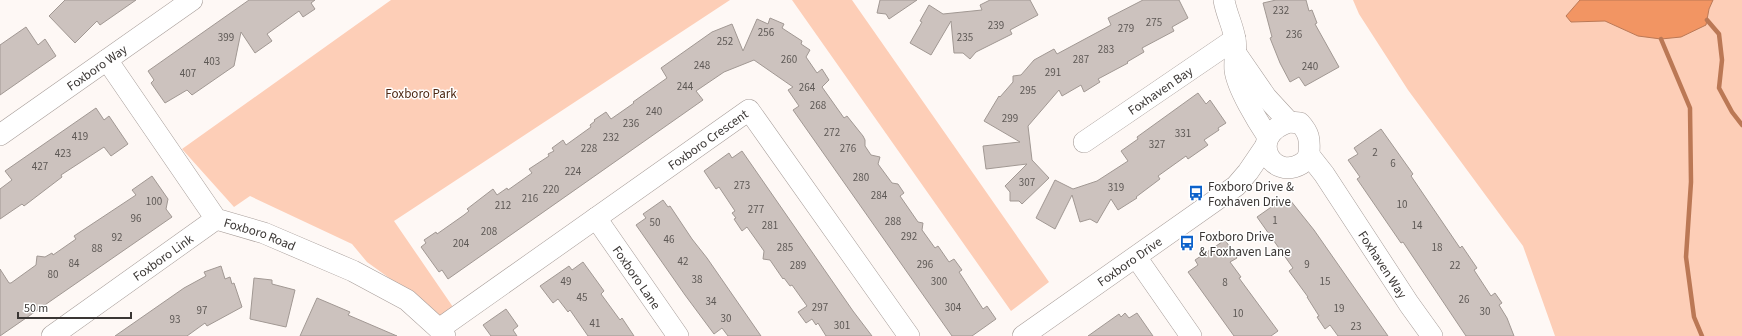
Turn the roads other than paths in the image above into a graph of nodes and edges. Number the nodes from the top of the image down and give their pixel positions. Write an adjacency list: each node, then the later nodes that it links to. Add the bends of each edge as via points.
1 (192, 0): 4 (street, Foxboro Way)
2 (1224, 0): 3 (street)
3 (1235, 45): 5 (street, via 1266,97); 7 (street, Foxhaven Bay); 8 (street, via 1235,71)
4 (107, 60): 6 (street, Foxboro Way); 14 (street, Foxboro Road)
5 (1289, 122): 8 (street, via 1281,125); 9 (street, via 1300,123 1307,131 1310,139)
6 (0, 135)
7 (1084, 142)
8 (1267, 142): 10 (street, via 1267,154); 11 (street, Foxboro Drive)
9 (1309, 156): 10 (street, via 1304,162); 12 (street, Foxhaven Way)
10 (1286, 168): 11 (street, Foxboro Drive); 12 (street, Foxhaven Way)
11 (1236, 186): 15 (street, Foxboro Drive)
12 (1335, 192): 22 (street, Foxhaven Way)
13 (596, 218): 16 (street, Foxboro Crescent); 18 (street, Foxboro Lane); 19 (street, Foxboro Crescent, via 749,110)
14 (216, 219): 16 (street, Foxboro Road, via 264,233 353,271 407,300); 17 (street, Foxboro Link)
15 (1136, 257): 20 (street, Foxboro Drive); 21 (street)
16 (442, 332)
17 (52, 336)
18 (678, 336)
19 (909, 336)
20 (1023, 336)
21 (1191, 336)
22 (1432, 336)

